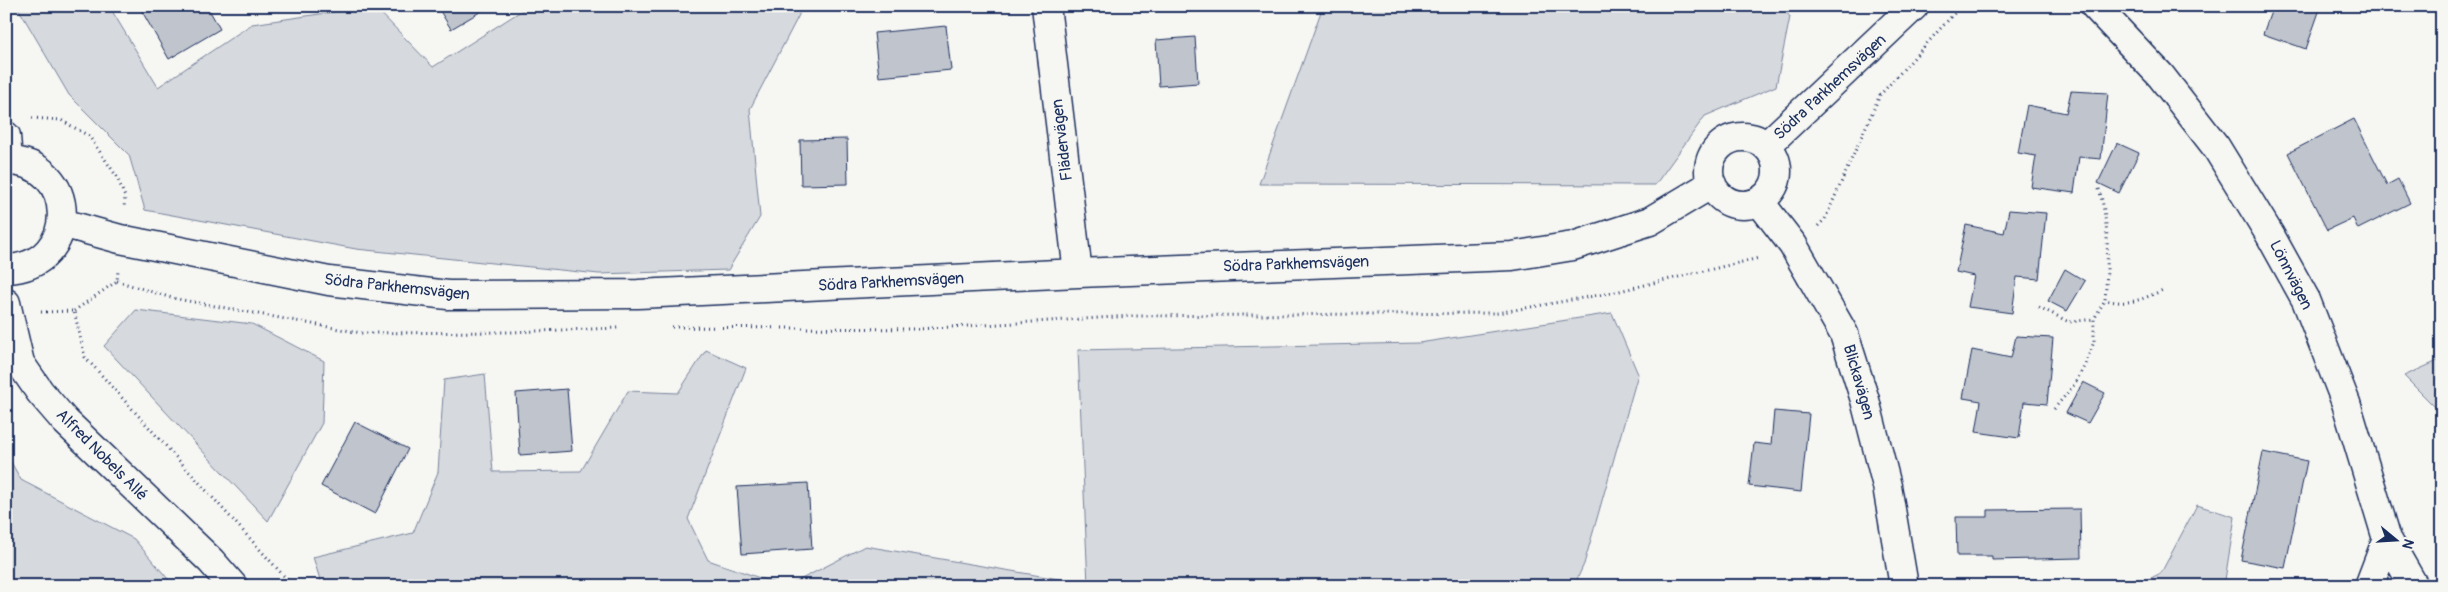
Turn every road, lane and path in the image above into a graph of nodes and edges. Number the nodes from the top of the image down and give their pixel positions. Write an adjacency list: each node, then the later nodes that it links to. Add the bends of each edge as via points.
1 (1046, 6): 14 (street, Flädervägen)
2 (1914, 6): 5 (street, Södra Parkhemsvägen)
3 (1961, 6): 11 (path, via 1880,96 1825,219)
4 (2095, 6): 24 (street, Lönnvägen, via 2161,76 2216,147 2275,243 2306,300 2342,395)
5 (1767, 145): 7 (street, via 1744,136 1721,144 1710,161); 9 (street, via 1773,153 1778,173 1774,187)
6 (7, 152): 10 (street, via 50,179 61,202)
7 (1712, 184): 9 (street, via 1722,197 1733,204); 14 (street, Södra Parkhemsvägen, via 1650,221 1573,246 1512,256)
8 (2099, 189): 17 (path, via 2106,213)
9 (1759, 201): 27 (street, Blickavägen, via 1793,245 1844,334 1865,400 1886,486)
10 (62, 223): 13 (street, via 50,251 40,260); 14 (street, Södra Parkhemsvägen, via 120,239 329,281 448,296 638,294)
11 (1814, 229)
12 (1759, 258): 21 (path, via 1611,293 1497,313 1132,316 917,329)
13 (6, 269)
14 (1078, 273)
15 (117, 280): 22 (path, via 172,298 361,333)
16 (2165, 289): 17 (path, via 2121,304)
17 (2106, 300): 20 (path)
18 (2039, 307): 20 (path, via 2069,322)
19 (7, 309): 25 (street, Alfred Nobels Allé, via 20,363 40,392 65,421); 26 (path, via 74,310 85,357)
20 (2094, 319): 23 (path, via 2094,342 2084,367)
21 (665, 326)
22 (626, 328)
23 (2054, 409)
24 (2387, 539): 28 (street); 29 (street, Lönnvägen)
25 (233, 586)
26 (293, 586)
27 (1904, 586)
28 (2369, 586)
29 (2414, 586)

